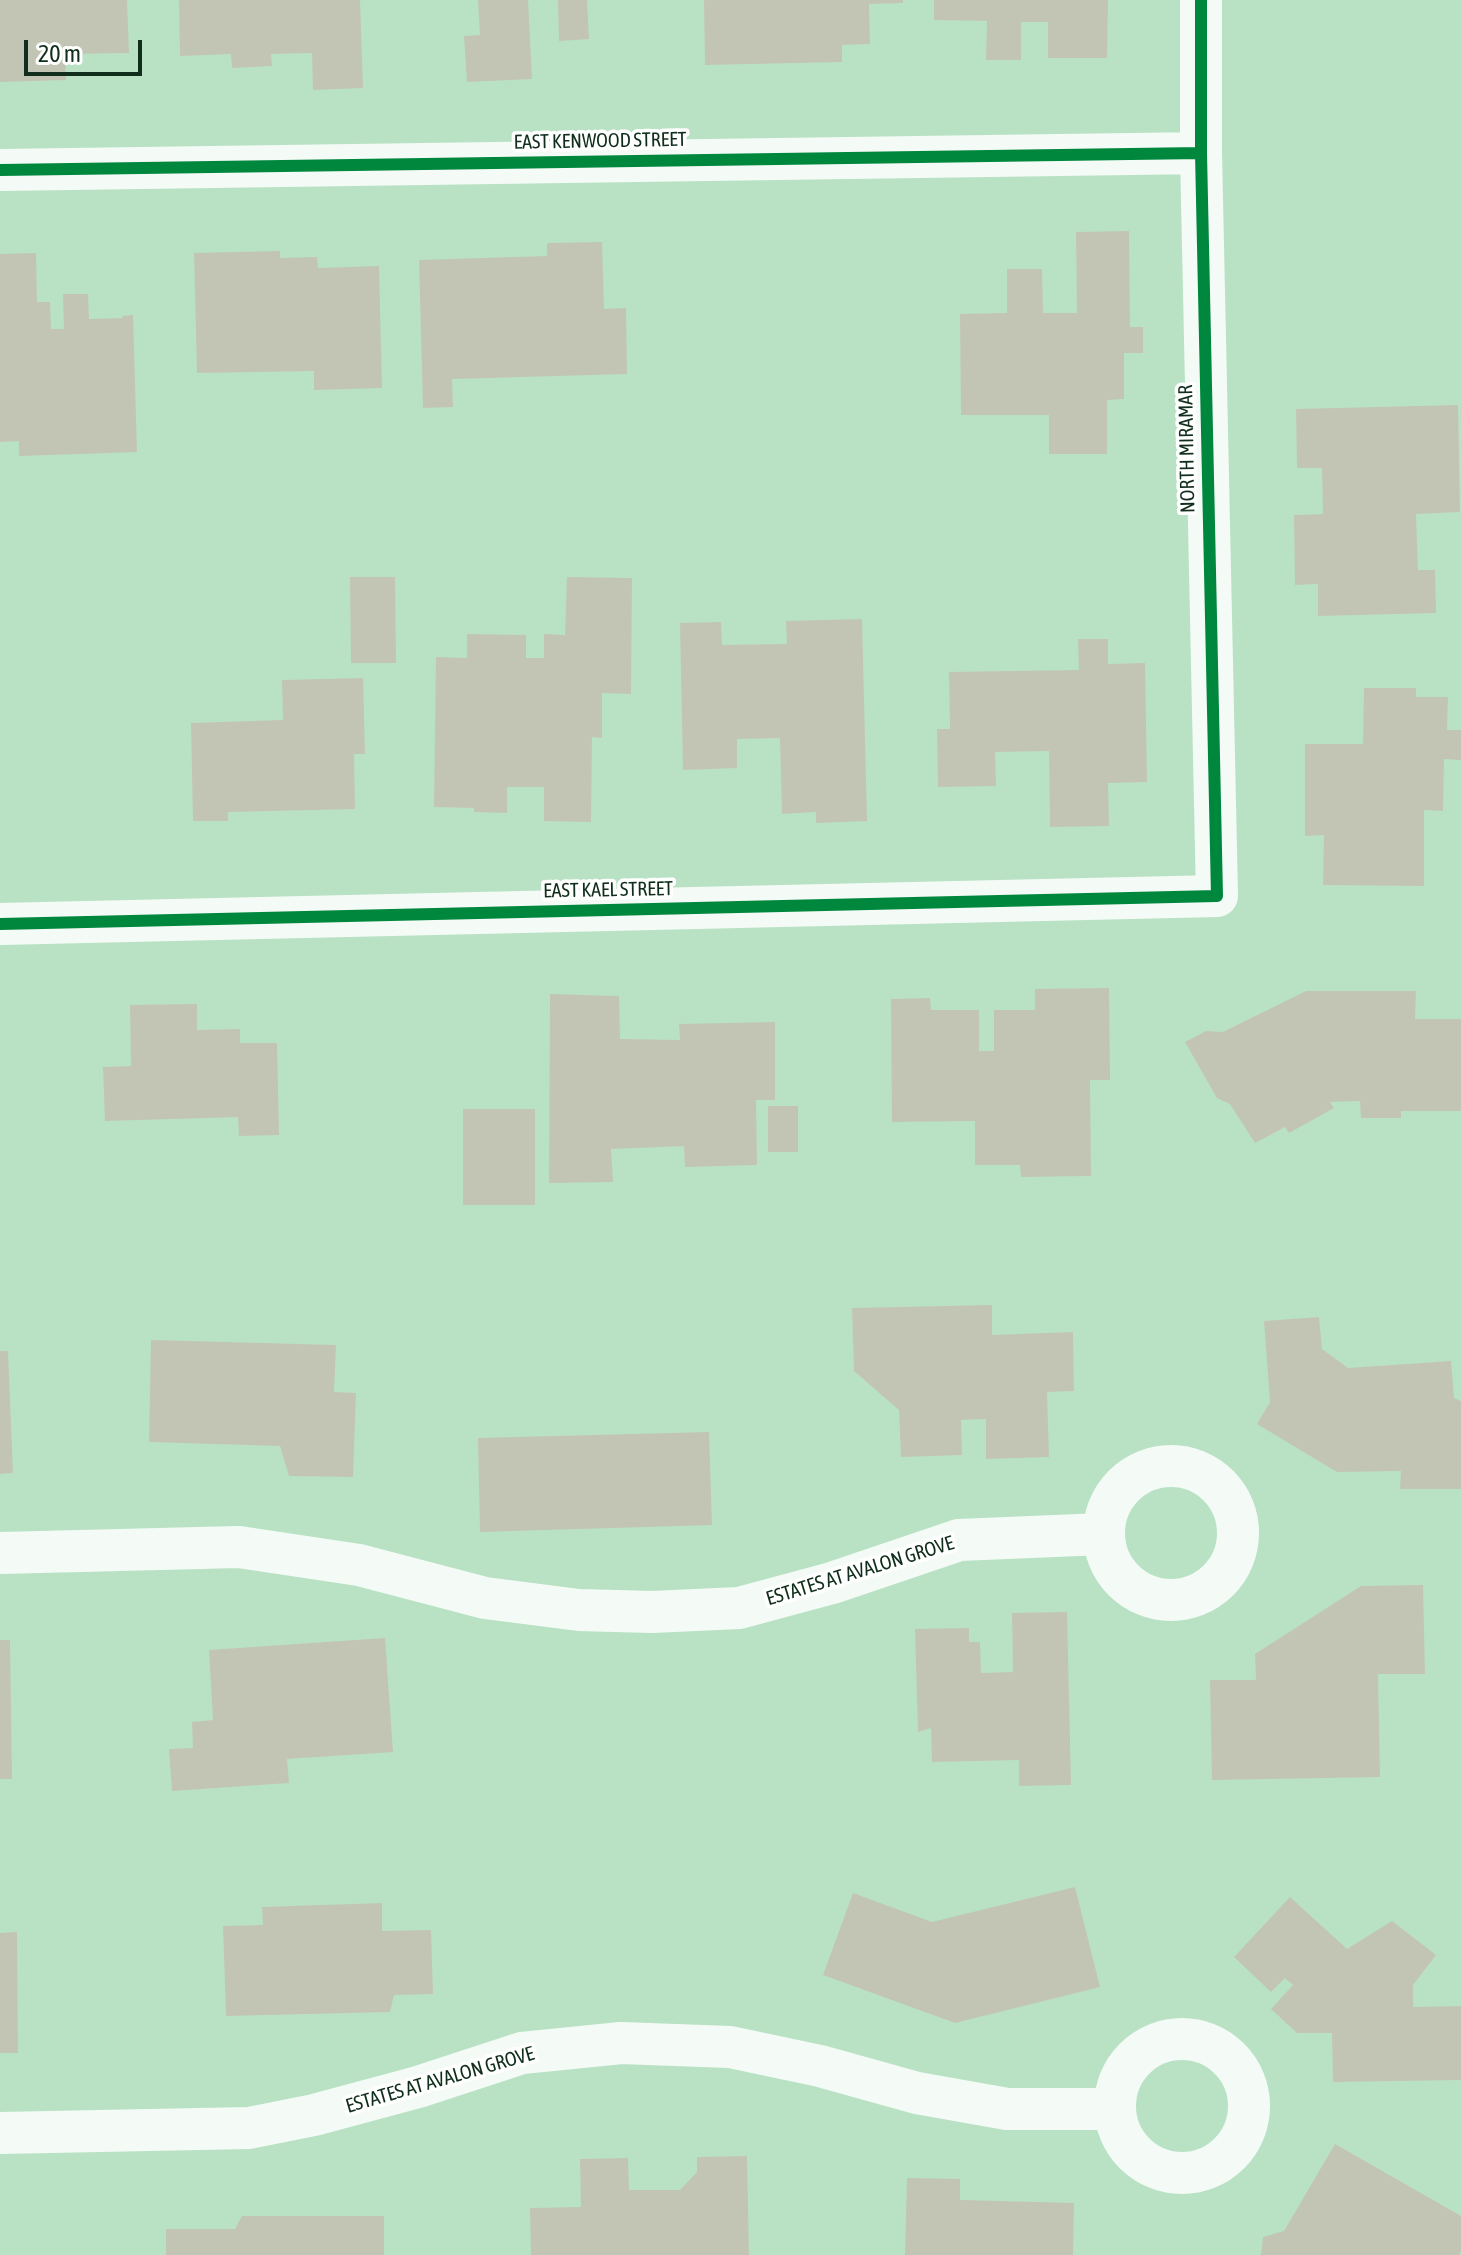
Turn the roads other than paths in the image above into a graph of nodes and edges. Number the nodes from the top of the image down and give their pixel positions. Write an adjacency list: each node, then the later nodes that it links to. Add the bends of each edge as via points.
1 (1201, 0): 2 (street, NORTH MIRAMAR)
2 (1201, 153): 3 (street, EAST KENWOOD STREET); 4 (street, NORTH MIRAMAR)
3 (0, 170)
4 (1217, 896): 5 (street, EAST KAEL STREET)
5 (0, 924)
6 (1103, 1534): 7 (street, ESTATES AT AVALON GROVE, via 959,1540 739,1608 652,1612 579,1610 485,1598 359,1565 239,1547)
7 (0, 1553)
8 (1115, 2109): 9 (street, ESTATES AT AVALON GROVE, via 1007,2109 917,2093 730,2047 621,2043 522,2053 418,2087 249,2128)
9 (0, 2133)

